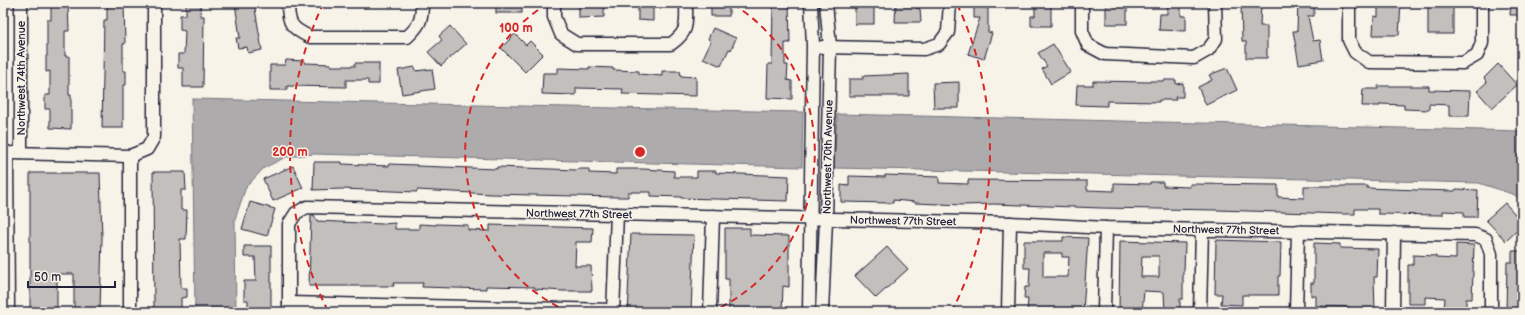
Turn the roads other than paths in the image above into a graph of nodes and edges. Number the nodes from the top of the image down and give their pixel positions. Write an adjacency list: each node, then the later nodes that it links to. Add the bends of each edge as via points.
1 (21, 3): 17 (street, Northwest 74th Avenue)
2 (154, 3): 18 (street, via 154,137 147,150)
3 (288, 3): 4 (street, via 288,18 296,30 310,37 407,37 422,18)
4 (422, 3)
5 (554, 3): 6 (street, via 554,17 561,34 577,44 671,44 681,36 686,26)
6 (686, 3)
7 (811, 3): 14 (street, Northwest 70th Avenue)
8 (826, 3): 15 (street, Northwest 70th Avenue)
9 (950, 3): 15 (street, via 948,32 939,44 924,49)
10 (1082, 3): 11 (street, via 1082,30 1088,45 1105,54 1194,58 1208,50 1216,40)
11 (1215, 3)
12 (1349, 3): 13 (street, via 1349,40 1355,52 1369,62 1463,63 1477,55 1482,43)
13 (1482, 3)
14 (813, 46): 15 (street); 21 (street, Northwest 70th Avenue)
15 (830, 47): 22 (street, Northwest 70th Avenue)
16 (5, 152): 17 (street); 32 (street)
17 (21, 153): 18 (street)
18 (130, 156): 33 (street)
19 (617, 214): 20 (street, Northwest 77th Street); 28 (street, Northwest 77th Street, via 307,207 296,213 289,224); 31 (street)
20 (713, 216): 21 (street, Northwest 77th Street); 34 (street)
21 (811, 219): 22 (street, Northwest 77th Street); 35 (street, Northwest 70th Avenue)
22 (826, 220): 23 (street, Northwest 77th Street); 36 (street, Northwest 70th Avenue)
23 (1010, 223): 24 (street, Northwest 77th Street); 37 (street)
24 (1106, 228): 25 (street, Northwest 77th Street); 38 (street)
25 (1202, 230): 26 (street, Northwest 77th Street); 39 (street)
26 (1298, 231): 27 (street, Northwest 77th Street); 40 (street)
27 (1394, 233): 41 (street); 42 (street, Northwest 77th Street, via 1475,235 1486,239 1492,254)
28 (289, 308): 29 (street)
29 (391, 308): 30 (street)
30 (504, 310): 31 (street)
31 (613, 311)
32 (8, 312)
33 (130, 312)
34 (710, 312)
35 (808, 312)
36 (822, 312)
37 (1008, 312)
38 (1104, 312)
39 (1200, 312)
40 (1296, 312)
41 (1392, 312)
42 (1492, 312)

